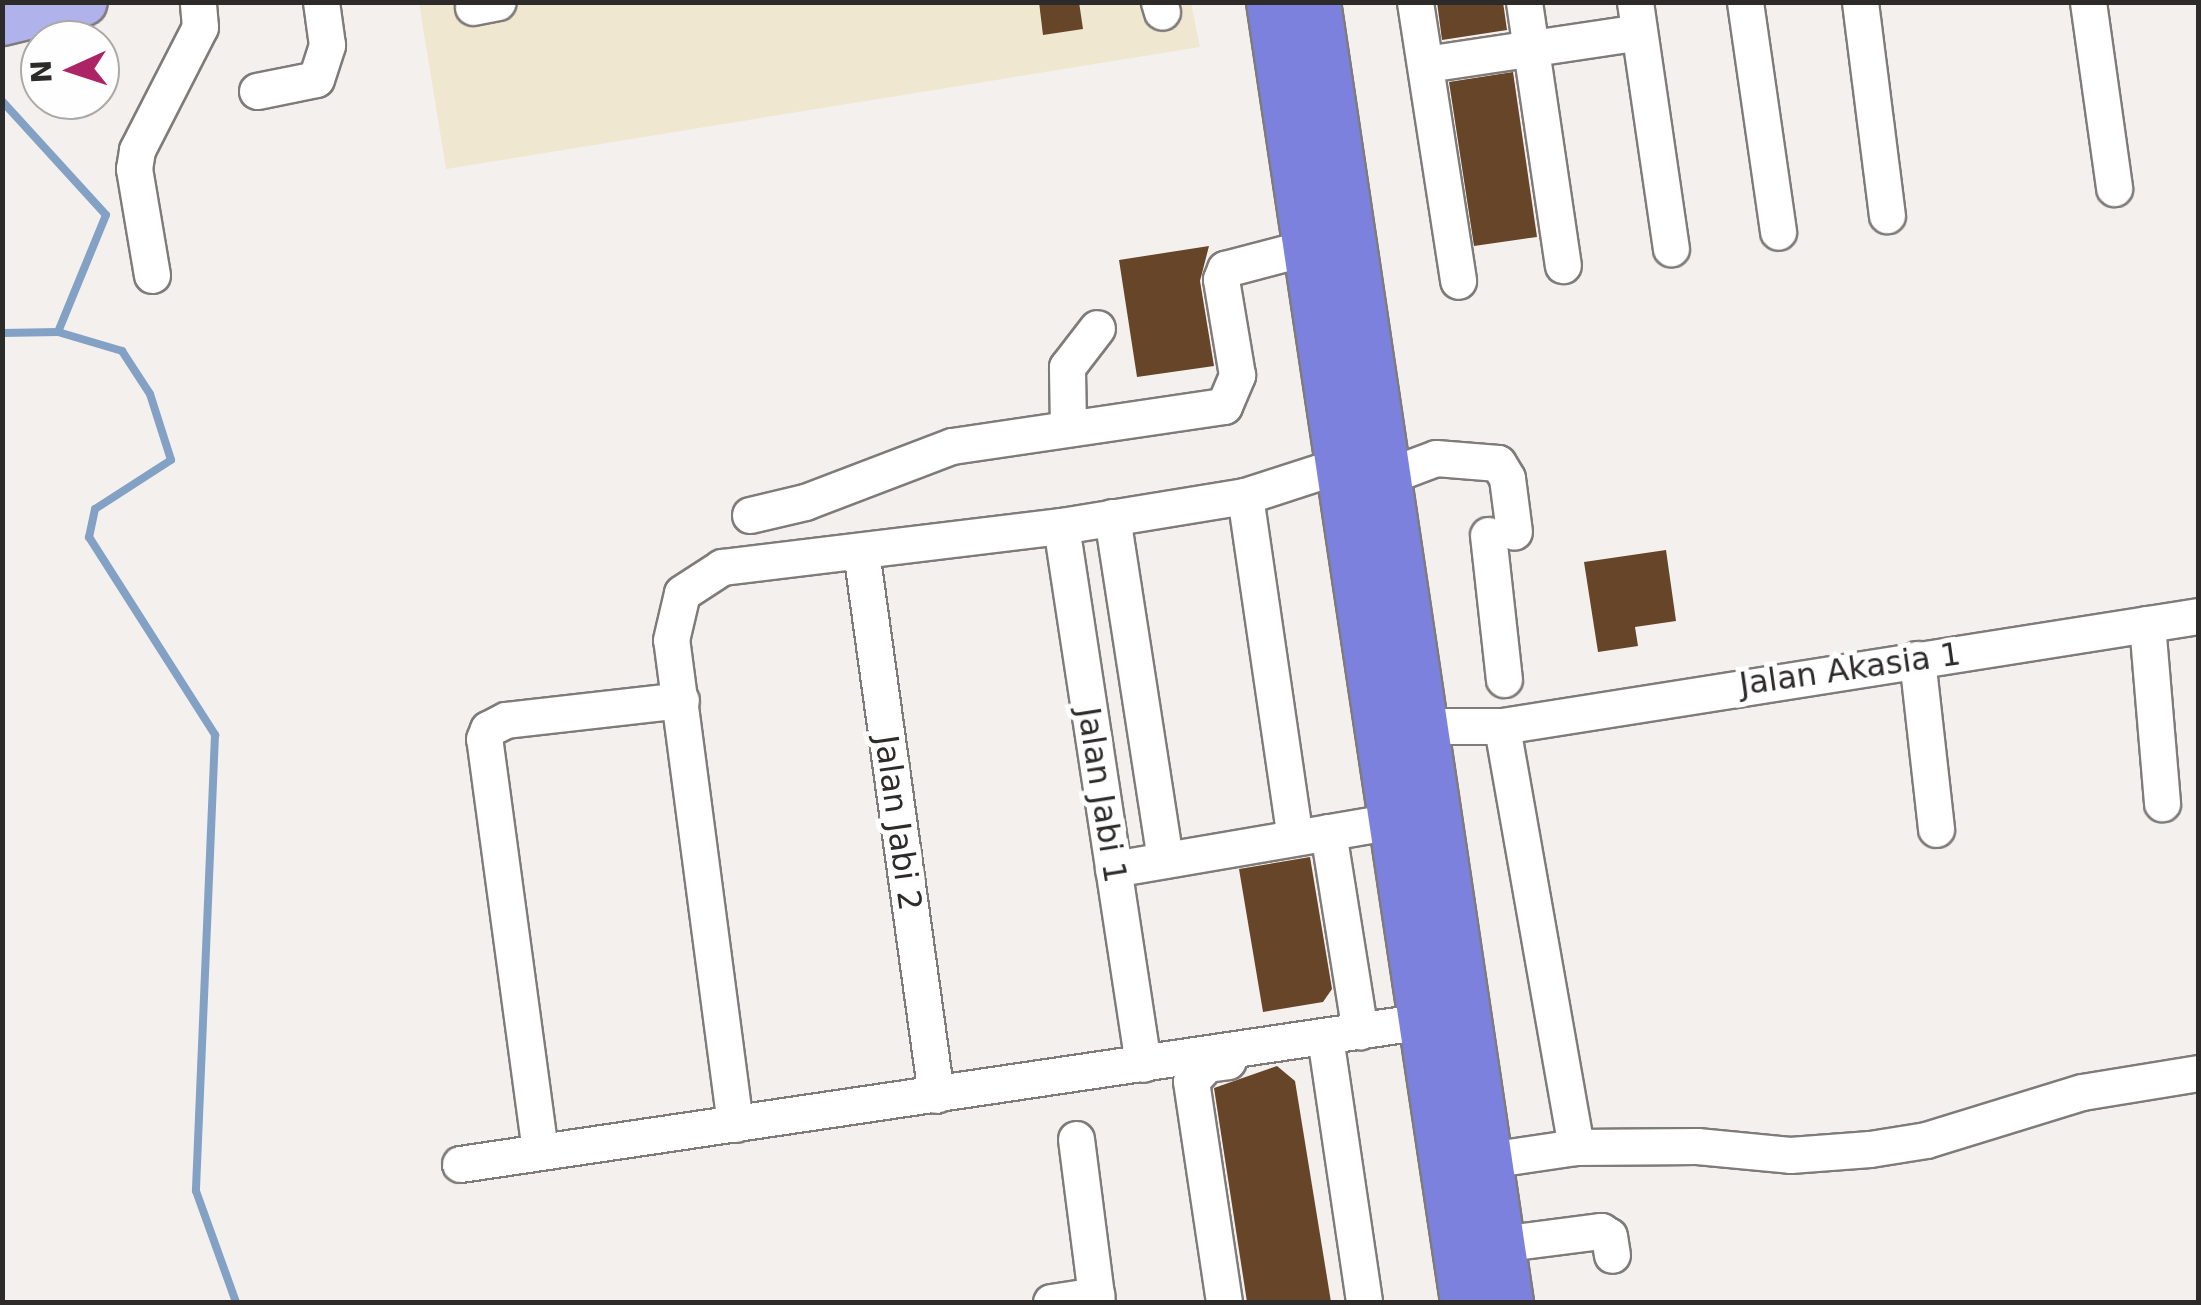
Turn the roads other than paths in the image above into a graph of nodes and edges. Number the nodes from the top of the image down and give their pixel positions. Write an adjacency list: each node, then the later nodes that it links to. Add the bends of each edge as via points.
1 (84, 2): 13 (main road)
2 (198, 2): 24 (street, via 200,26 136,150)
3 (321, 2): 17 (street, via 327,45 316,79)
4 (1250, 2): 16 (highway)
5 (1273, 2): 16 (highway)
6 (1314, 2): 28 (highway)
7 (1415, 2): 15 (street)
8 (1524, 2): 14 (street)
9 (1745, 2): 20 (street)
10 (1860, 2): 19 (street)
11 (2088, 2): 18 (street)
12 (1636, 17): 14 (street); 22 (street)
13 (2, 22)
14 (1531, 48): 15 (street); 23 (street)
15 (1426, 64): 25 (street)
16 (1283, 70): 21 (highway)
17 (257, 92)
18 (2114, 188)
19 (1887, 214)
20 (1778, 232)
21 (1309, 247): 27 (street, via 1226,269 1221,279 1237,376 1224,406); 28 (highway)
22 (1672, 248)
23 (1564, 265)
24 (152, 276)
25 (1458, 281)
26 (1097, 328): 27 (street, via 1067,367)
27 (1068, 427): 30 (street, via 915,455 862,481)
28 (1363, 471): 29 (street); 37 (street, via 1436,458 1498,463 1507,478 1501,533); 39 (highway); 42 (highway)
29 (1244, 496): 31 (street); 44 (street)
30 (750, 515)
31 (1112, 517): 32 (street); 45 (street)
32 (1062, 526): 33 (street); 46 (street, Jalan Jabi 1)
33 (861, 551): 38 (street, via 722,566 697,577 674,611 671,640); 52 (street, Jalan Jabi 2)
34 (2198, 616): 35 (street, Jalan Akasia 1)
35 (2147, 624): 36 (street, Jalan Akasia 1); 41 (street)
36 (1918, 659): 40 (street, Jalan Akasia 1); 43 (street)
37 (1504, 679)
38 (681, 700): 53 (street); 56 (street, via 506,720 484,739)
39 (1424, 726): 40 (street, Jalan Akasia 1); 57 (highway)
40 (1502, 726): 55 (street)
41 (2162, 803)
42 (1394, 821): 44 (street); 47 (highway)
43 (1936, 829)
44 (1311, 835): 45 (street); 48 (street)
45 (1166, 860): 46 (street)
46 (1113, 869): 50 (street, Jalan Jabi 1)
47 (1424, 1021): 48 (street); 65 (highway)
48 (1360, 1030): 49 (street)
49 (1325, 1042): 50 (street); 63 (street, via 1207,1064 1191,1081); 64 (street)
50 (1143, 1064): 52 (street)
51 (2198, 1073): 55 (street, via 2082,1092 1900,1145 1790,1155 1697,1146)
52 (936, 1095): 53 (street)
53 (735, 1124): 56 (street)
54 (1076, 1139): 61 (street)
55 (1576, 1147): 57 (street)
56 (540, 1151): 58 (street)
57 (1488, 1160): 59 (highway)
58 (460, 1164)
59 (1499, 1244): 60 (street, via 1602,1230 1610,1236); 66 (highway)
60 (1612, 1255)
61 (1096, 1299): 62 (street)
62 (1051, 1302)
63 (1224, 1302)
64 (1364, 1302)
65 (1467, 1302)
66 (1507, 1302)

